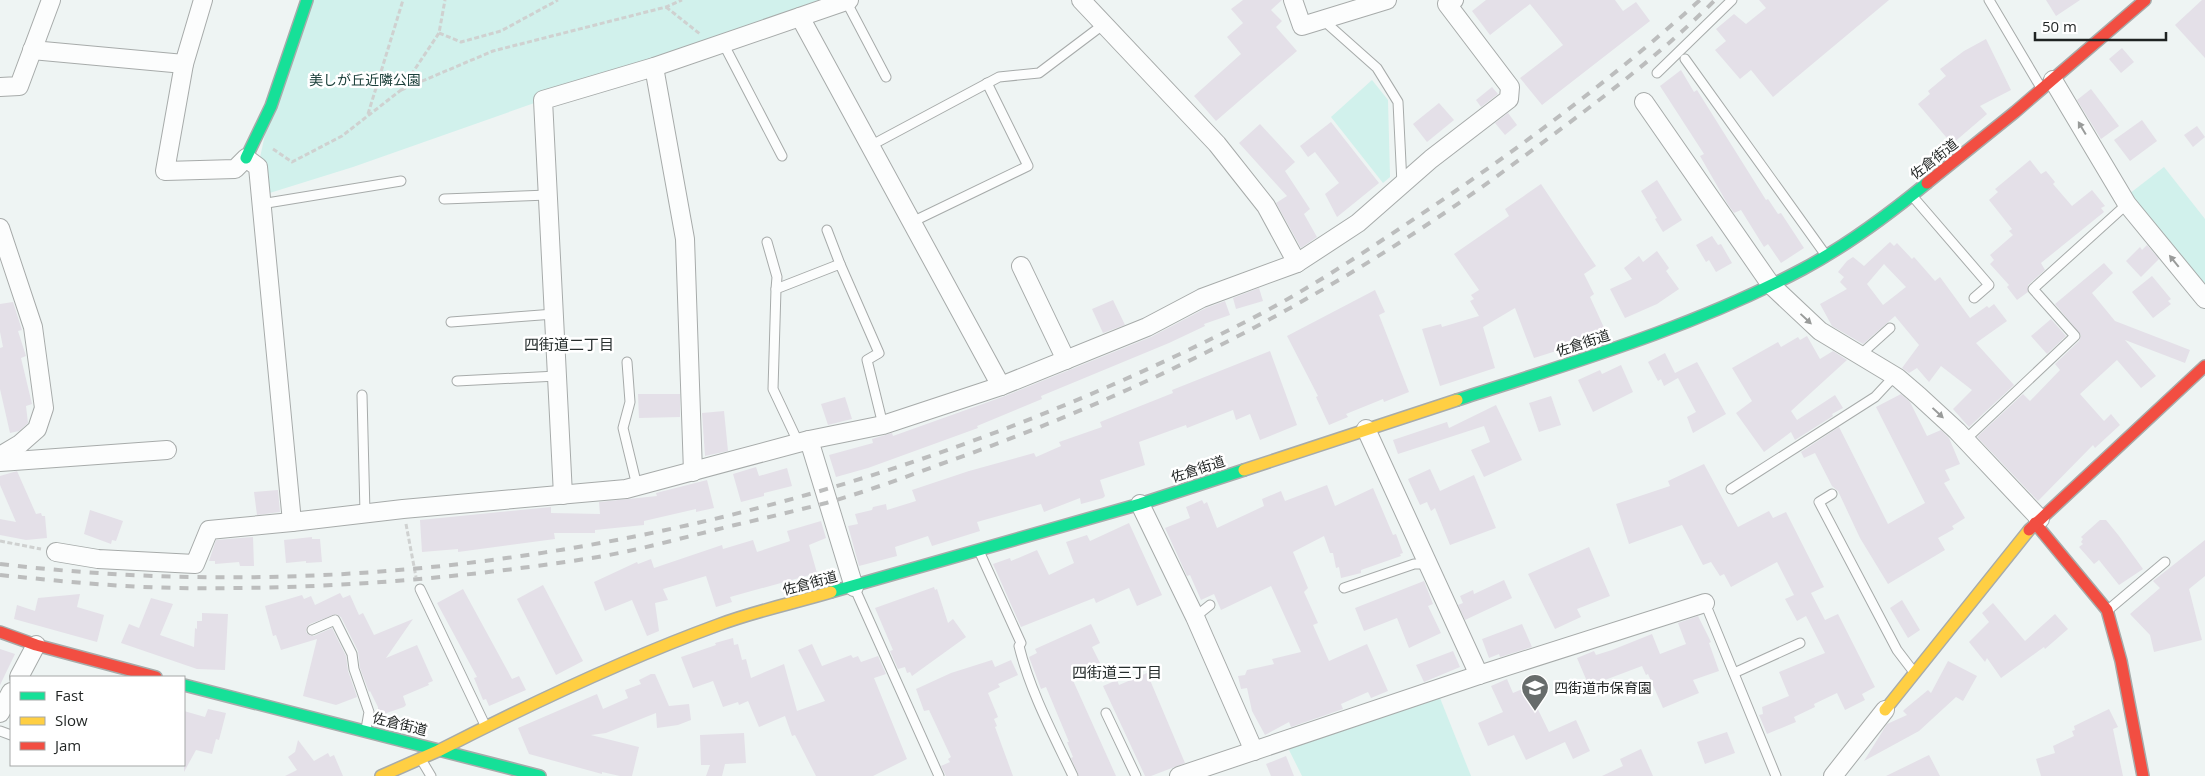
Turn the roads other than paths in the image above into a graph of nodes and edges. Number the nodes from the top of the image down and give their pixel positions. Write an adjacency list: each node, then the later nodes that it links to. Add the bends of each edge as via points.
1 (51, 0): 16 (street)
2 (203, 0): 18 (street)
3 (307, 0): 28 (main road, via 271,106)
4 (848, 0): 12 (street); 21 (lane)
5 (1081, 0): 14 (street)
6 (1293, 0): 13 (street, via 1302,26)
7 (1387, 0): 13 (street)
8 (1454, 0): 30 (street, via 1447,4 1510,87 1509,99)
9 (1732, 0): 20 (lane)
10 (1989, 0): 23 (lane)
11 (2145, 0): 23 (main road, 佐倉街道)
12 (800, 17): 15 (street); 26 (street)
13 (1323, 20): 30 (lane, via 1377,68 1398,102)
14 (1104, 24): 22 (lane, via 1039,73 999,77); 42 (street, via 1217,144 1266,206)
15 (719, 45): 19 (street); 27 (lane)
16 (32, 50): 18 (street); 24 (street, via 19,86)
17 (1685, 60): 40 (lane)
18 (184, 64): 28 (street, via 165,171 234,169)
19 (654, 67): 31 (street, via 543,100); 67 (street, via 685,239)
20 (1657, 73)
21 (886, 77)
22 (987, 83): 26 (lane); 36 (lane, via 1028,166)
23 (2047, 84): 32 (main road, 佐倉街道); 35 (street, one-way to 23)
24 (0, 87)
25 (1644, 102): 44 (street)
26 (870, 146): 36 (street)
27 (782, 156)
28 (246, 158): 34 (street, via 258,167)
29 (401, 181): 34 (lane)
30 (1402, 184): 42 (street, via 1358,223)
31 (548, 195): 33 (lane); 48 (street)
32 (1912, 196): 40 (main road, 佐倉街道); 46 (lane, via 1990,285)
33 (444, 199)
34 (261, 204): 75 (street)
35 (2127, 204): 47 (street, one-way to 35); 62 (lane, via 2033,289 2075,336)
36 (912, 222): 58 (street)
37 (0, 228): 65 (street, via 34,327 44,408 37,429)
38 (827, 230): 41 (lane)
39 (767, 242): 45 (lane)
40 (1827, 256): 44 (main road, 佐倉街道)
41 (840, 264): 45 (lane); 60 (lane, via 880,353 867,360)
42 (1297, 264): 52 (street, via 1202,298 1147,327)
43 (1021, 266): 52 (street)
44 (1772, 285): 51 (street, one-way to 51, via 1820,331); 61 (main road, 佐倉街道, via 1631,343)
45 (776, 289): 63 (lane, via 773,389)
46 (1974, 298)
47 (2205, 299)
48 (554, 314): 49 (lane); 56 (street)
49 (451, 322)
50 (1890, 328): 51 (lane)
51 (1860, 355): 55 (street)
52 (1066, 360): 58 (street)
53 (627, 362): 68 (lane, via 630,402 623,428)
54 (2205, 366): 74 (main road)
55 (1892, 375): 62 (street, one-way to 62); 69 (lane, via 1875,396)
56 (557, 376): 57 (lane); 71 (street)
57 (456, 381)
58 (1001, 386): 60 (street)
59 (362, 395): 73 (lane)
60 (883, 425): 63 (street)
61 (1366, 429): 72 (main road, 佐倉街道); 79 (street)
62 (1965, 440): 74 (street)
63 (804, 442): 67 (street); 80 (street)
64 (167, 450): 66 (street)
65 (0, 456)
66 (0, 462)
67 (693, 472): 68 (street)
68 (637, 486): 71 (street)
69 (1732, 489)
70 (1832, 494): 92 (lane, via 1819,502 1896,650)
71 (563, 495): 73 (street)
72 (1140, 504): 76 (main road, 佐倉街道); 86 (street)
73 (365, 514): 75 (street)
74 (2038, 521): 85 (main road); 92 (main road)
75 (292, 522): 77 (street, via 208,530 195,564 98,559)
76 (979, 551): 80 (main road, 佐倉街道); 110 (lane, via 1021,643 1024,664 1046,720)
77 (56, 552)
78 (2165, 562): 85 (lane)
79 (1428, 564): 81 (lane, via 1414,564); 95 (street)
80 (854, 587): 101 (main road, 佐倉街道, via 720,624 666,644); 109 (lane)
81 (1344, 588)
82 (420, 590): 101 (lane)
83 (1705, 603): 91 (lane); 95 (street)
84 (1210, 605): 86 (lane)
85 (2107, 610): 115 (main road, via 2121,661)
86 (1195, 617): 104 (street)
87 (312, 630): 102 (lane, via 336,620 352,654 369,712)
88 (0, 632): 90 (main road)
89 (1800, 643): 91 (lane)
90 (36, 645): 93 (street); 94 (main road)
91 (1734, 673): 113 (lane)
92 (1915, 673): 98 (main road)
93 (20, 676)
94 (152, 676)
95 (1479, 676): 104 (street)
96 (185, 685): 102 (main road, 佐倉街道)
97 (10, 694): 99 (street)
98 (1885, 710): 114 (street)
99 (0, 713)
100 (1106, 713): 111 (lane)
101 (486, 726): 103 (main road, 佐倉街道)
102 (366, 731): 103 (main road, 佐倉街道)
103 (440, 750): 105 (main road); 108 (main road)
104 (1254, 751): 112 (street)
105 (420, 759): 106 (main road); 107 (lane)
106 (381, 776)
107 (431, 776)
108 (540, 776)
109 (939, 776)
110 (1073, 776)
111 (1136, 776)
112 (1179, 776)
113 (1776, 776)
114 (1833, 776)
115 (2143, 776)

